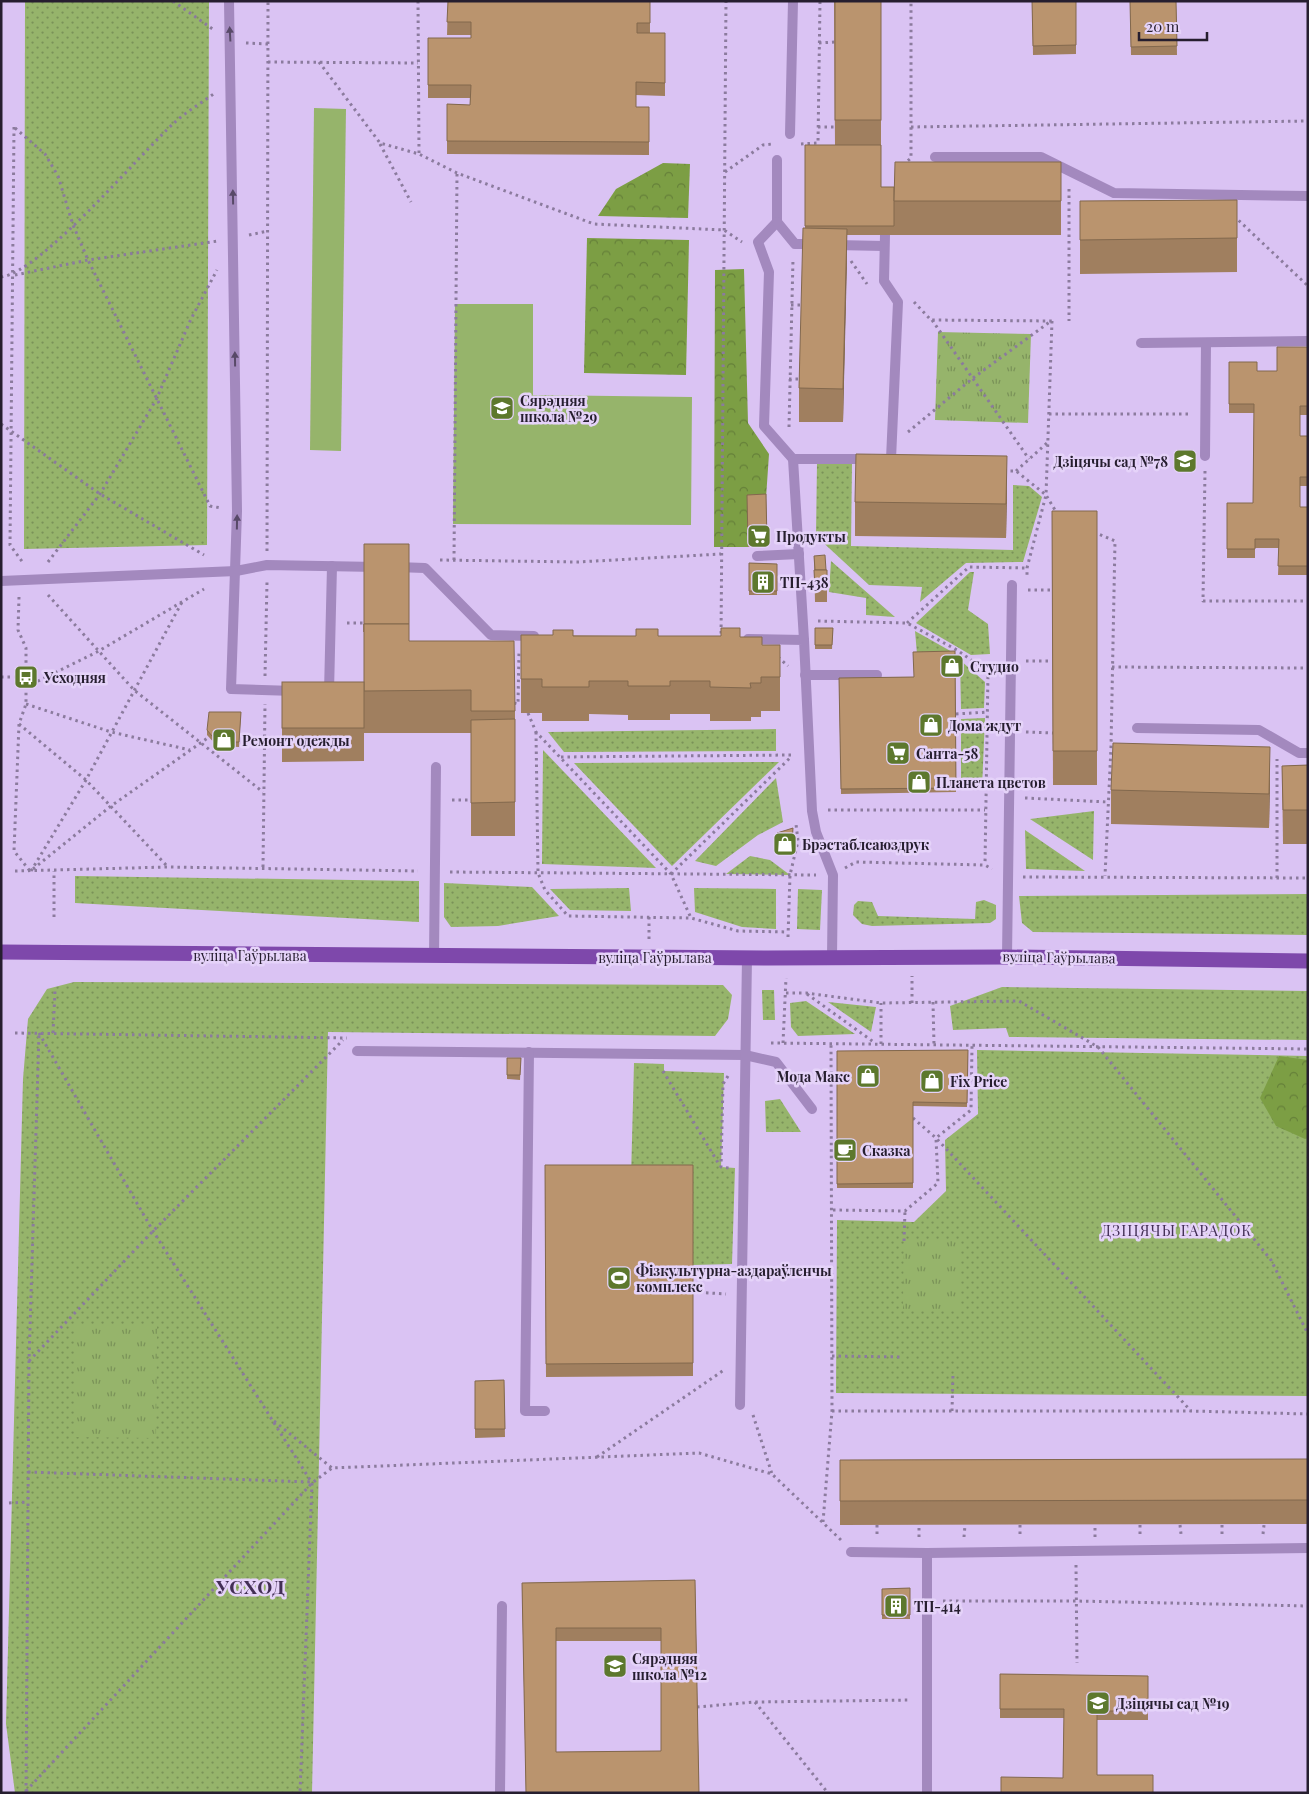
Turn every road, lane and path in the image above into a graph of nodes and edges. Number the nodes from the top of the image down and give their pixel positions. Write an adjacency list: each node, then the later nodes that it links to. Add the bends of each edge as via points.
1 (173, 1): 8 (path)
2 (229, 1): 8 (lane, one-way to 2)
3 (268, 1): 11 (path)
4 (418, 1): 14 (path)
5 (726, 1): 33 (path)
6 (793, 1): 20 (lane)
7 (911, 1): 19 (path)
8 (231, 42): 11 (path); 15 (lane)
9 (835, 42): 10 (path)
10 (819, 43)
11 (268, 44): 12 (path)
12 (268, 62): 13 (path); 34 (path)
13 (319, 62): 14 (path); 21 (path)
14 (418, 64): 22 (path)
15 (231, 81): 32 (path, via 175,122); 36 (lane, one-way to 15)
16 (1308, 121): 19 (path)
17 (818, 127): 18 (path)
18 (835, 127)
19 (911, 128): 25 (path, via 910,158)
20 (790, 134)
21 (380, 143): 22 (path); 30 (path)
22 (418, 154): 26 (path)
23 (936, 157): 28 (lane, via 1041,157 1114,193)
24 (776, 160): 31 (lane)
25 (900, 167)
26 (457, 173): 33 (path, via 594,224); 73 (path, via 454,560 578,562)
27 (1069, 181): 48 (path)
28 (1213, 194): 29 (lane); 42 (path)
29 (1308, 196)
30 (411, 202)
31 (777, 222): 37 (lane, via 795,244); 64 (lane, via 758,242 769,272 764,426)
32 (73, 225): 39 (path); 40 (path, via 44,254); 40 (path, via 58,176 45,154 14,127)
33 (724, 230): 73 (path)
34 (268, 231): 36 (path); 76 (path)
35 (885, 235): 37 (lane)
36 (233, 238): 39 (path); 55 (path, via 191,319); 70 (lane, one-way to 36)
37 (884, 246): 62 (lane, via 884,281 898,302)
38 (793, 259): 44 (path)
39 (88, 260): 40 (path); 55 (path)
40 (12, 276): 41 (path); 60 (path)
41 (1, 277)
42 (1308, 286)
43 (912, 300): 46 (path)
44 (791, 305): 45 (path); 53 (path)
45 (802, 305)
46 (931, 320): 47 (path); 52 (path)
47 (1052, 321): 52 (path); 56 (path)
48 (1069, 321)
49 (1308, 341): 51 (lane)
50 (1141, 343): 51 (lane)
51 (1206, 343): 57 (lane)
52 (973, 378): 62 (path); 65 (path)
53 (789, 379): 54 (path); 59 (path)
54 (800, 379)
55 (156, 400): 68 (path); 70 (path, via 210,506)
56 (1049, 414): 57 (path); 61 (path)
57 (1205, 414): 63 (lane)
58 (1, 424): 60 (path)
59 (788, 425)
60 (11, 432): 68 (path); 79 (path, via 10,545)
61 (1048, 442): 65 (path); 69 (path)
62 (891, 447): 64 (lane, via 895,459)
63 (1205, 456): 86 (path, via 1204,601)
64 (793, 459): 74 (lane)
65 (1029, 460): 67 (path)
66 (998, 471): 67 (path)
67 (1016, 471): 69 (path)
68 (100, 494): 78 (path); 79 (path)
69 (1046, 495): 71 (path); 90 (path, via 1027,568 969,567)
70 (237, 511): 78 (lane, one-way to 70)
71 (1060, 518)
72 (1088, 530): 101 (path, via 1115,541)
73 (721, 554): 95 (path)
74 (799, 554): 75 (lane); 87 (lane)
75 (757, 556)
76 (267, 565): 77 (lane); 78 (lane); 108 (path)
77 (332, 566): 91 (lane, via 425,568 491,635); 108 (lane, via 329,692)
78 (236, 571): 79 (lane); 108 (lane, via 231,689)
79 (34, 579): 80 (lane); 96 (path); 105 (path, via 19,592 18,630 26,648)
80 (1, 582)
81 (1012, 585): 139 (lane)
82 (206, 588): 85 (path)
83 (1026, 590): 84 (path)
84 (1052, 590)
85 (183, 601): 96 (path); 109 (path)
86 (1308, 601)
87 (803, 620): 90 (path); 93 (lane)
88 (345, 623): 89 (path)
89 (364, 623)
90 (907, 623): 112 (path, via 957,650 988,672)
91 (549, 636)
92 (739, 639): 93 (lane)
93 (804, 640): 104 (lane)
94 (525, 647): 110 (path, via 520,646 518,704)
95 (721, 648)
96 (98, 652): 107 (path); 109 (path)
97 (776, 655): 100 (path)
98 (1052, 661): 99 (path)
99 (1026, 662)
100 (790, 667)
101 (1112, 667): 102 (path); 135 (path)
102 (1308, 668)
103 (877, 674): 104 (lane)
104 (805, 675): 148 (lane, via 812,811 816,832)
105 (26, 676): 106 (path); 107 (path)
106 (1, 677)
107 (26, 687): 111 (path)
108 (264, 689): 132 (path)
109 (134, 690): 117 (path); 122 (path)
110 (514, 703)
111 (26, 704): 115 (path); 117 (path)
112 (988, 712): 114 (path); 138 (path)
113 (528, 713): 118 (path)
114 (956, 714)
115 (19, 724): 131 (path); 144 (path, via 14,851)
116 (1137, 728): 125 (lane, via 1259,730 1298,753)
117 (111, 732): 124 (path); 131 (path)
118 (536, 732): 127 (path); 154 (path, via 538,873 545,890 568,916)
119 (1026, 732): 120 (path)
120 (1053, 733)
121 (209, 737): 122 (path)
122 (199, 744): 124 (path); 132 (path)
123 (792, 746): 126 (path)
124 (190, 750): 136 (path)
125 (1308, 753)
126 (792, 755): 127 (path); 129 (path); 147 (path)
127 (560, 758): 147 (path)
128 (1277, 759): 151 (path)
129 (793, 765)
130 (436, 767): 158 (lane)
131 (86, 780): 136 (path); 144 (path)
132 (264, 793): 143 (path)
133 (451, 800): 134 (path)
134 (471, 800)
135 (1108, 802): 139 (path, via 1026,797); 149 (path)
136 (111, 806): 142 (path); 144 (path)
137 (855, 810): 138 (path)
138 (985, 810): 141 (path)
139 (1011, 814): 150 (lane)
140 (796, 822): 155 (path, via 798,841 790,875)
141 (985, 865): 148 (path, via 856,862); 150 (path)
142 (168, 867)
143 (263, 867)
144 (30, 871): 146 (path)
145 (54, 871): 153 (path)
146 (15, 872)
147 (671, 874): 154 (path)
148 (833, 875): 160 (lane)
149 (1105, 876): 150 (path); 151 (path)
150 (1009, 878): 161 (lane)
151 (1277, 878): 152 (path)
152 (1308, 878)
153 (54, 917)
154 (691, 918): 155 (path, via 738,931)
155 (788, 932): 156 (path)
156 (788, 937)
157 (1, 952): 158 (main road, вуліца Гаўрылава)
158 (434, 956): 162 (main road, вуліца Гаўрылава)
159 (912, 956): 160 (main road, вуліца Гаўрылава); 161 (main road, вуліца Гаўрылава); 170 (path)
160 (832, 957): 162 (main road, вуліца Гаўрылава)
161 (1008, 957): 163 (main road, вуліца Гаўрылава)
162 (747, 958): 183 (lane)
163 (1308, 961)
164 (786, 978): 166 (path)
165 (55, 991): 172 (path, via 53,1033)
166 (786, 993): 167 (path); 174 (path)
167 (806, 993): 169 (path); 176 (path)
168 (933, 1002): 170 (path); 178 (path); 194 (path, via 1019,1001 1098,1047 1271,1260)
169 (881, 1003): 170 (path); 177 (path)
170 (912, 1003)
171 (16, 1033): 172 (path)
172 (39, 1033): 190 (path); 197 (path)
173 (345, 1038): 190 (path)
174 (783, 1043)
175 (831, 1044): 188 (path)
176 (876, 1044)
177 (881, 1044)
178 (934, 1045)
179 (972, 1046): 186 (path, via 970,1110)
180 (357, 1051): 181 (lane)
181 (529, 1052): 182 (lane); 201 (lane, via 525,1411)
182 (653, 1054): 183 (lane); 187 (path)
183 (746, 1055): 184 (lane, via 776,1062); 199 (lane)
184 (812, 1109)
185 (913, 1118): 186 (path)
186 (936, 1138): 189 (path, via 938,1183); 204 (path)
187 (721, 1167)
188 (833, 1210): 189 (path); 195 (path)
189 (905, 1210): 191 (path)
190 (153, 1231): 197 (path); 207 (path)
191 (904, 1241)
192 (693, 1292): 193 (path)
193 (732, 1294)
194 (1308, 1334)
195 (832, 1356): 196 (path); 202 (path)
196 (903, 1357)
197 (29, 1361): 210 (path)
198 (954, 1373): 203 (path)
199 (741, 1382): 200 (lane); 208 (path, via 730,1366)
200 (740, 1405)
201 (545, 1410)
202 (832, 1411): 203 (path); 215 (path)
203 (952, 1411): 204 (path)
204 (1191, 1411): 206 (path)
205 (752, 1413): 211 (path)
206 (1308, 1414)
207 (270, 1418): 209 (path); 212 (path)
208 (597, 1457): 209 (path); 211 (path, via 700,1453)
209 (332, 1468): 212 (path)
210 (28, 1472): 212 (path); 213 (path)
211 (772, 1474): 215 (path)
212 (312, 1482): 238 (path); 239 (path)
213 (28, 1502): 214 (path); 238 (path)
214 (9, 1503)
215 (823, 1522): 228 (path)
216 (877, 1525): 225 (path)
217 (919, 1525): 224 (path)
218 (965, 1525): 222 (path)
219 (1020, 1525): 223 (path)
220 (1095, 1525): 221 (path)
221 (1095, 1539)
222 (964, 1540)
223 (1020, 1540)
224 (919, 1541)
225 (877, 1542)
226 (1308, 1548): 227 (lane)
227 (1076, 1551): 229 (lane); 230 (path)
228 (852, 1552): 229 (lane)
229 (927, 1554): 231 (lane)
230 (1076, 1601): 231 (path); 233 (path); 234 (path)
231 (927, 1602): 242 (lane)
232 (502, 1606): 240 (lane)
233 (1308, 1606)
234 (1077, 1663)
235 (914, 1700): 236 (path)
236 (754, 1702): 237 (path); 241 (path)
237 (697, 1707)
238 (26, 1792)
239 (300, 1793)
240 (500, 1793)
241 (828, 1793)
242 (927, 1793)

